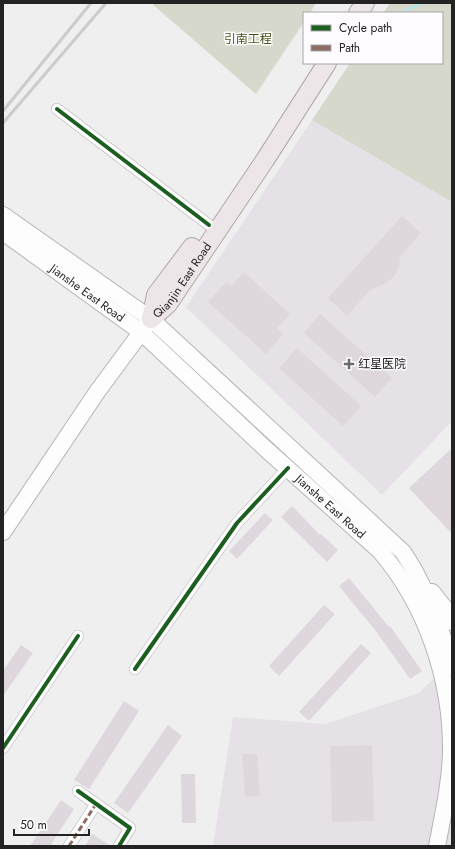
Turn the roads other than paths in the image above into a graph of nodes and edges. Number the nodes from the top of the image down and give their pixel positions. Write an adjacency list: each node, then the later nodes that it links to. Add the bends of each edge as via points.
1 (353, 3): 3 (main road)
2 (365, 3): 4 (main road)
3 (348, 12)
4 (359, 12)
5 (316, 64): 9 (main road, via 249,169)
6 (325, 64): 11 (main road, Qianjin East Road, via 265,160 168,304)
7 (57, 109): 9 (street)
8 (3, 215): 11 (main road)
9 (209, 225): 11 (main road, via 156,294)
10 (3, 232): 11 (main road, Jianshe East Road)
11 (146, 325): 12 (main road, Jianshe East Road); 13 (main road, Qianjin East Road, via 97,392); 14 (main road, Jianshe East Road, via 403,552)
12 (288, 468): 18 (street, via 237,523); 25 (main road, Jianshe East Road, via 380,551 409,592 427,629 440,664 450,726 447,790)
13 (3, 532)
14 (414, 569): 15 (main road, via 447,611); 17 (main road, Jianshe East Road, via 435,612)
15 (452, 622)
16 (78, 636): 19 (street)
17 (452, 668)
18 (135, 669)
19 (3, 747)
20 (78, 790): 21 (street)
21 (96, 804): 23 (street); 24 (street, via 130,828)
22 (452, 825): 26 (main road)
23 (69, 846)
24 (119, 846)
25 (437, 846)
26 (448, 846)

